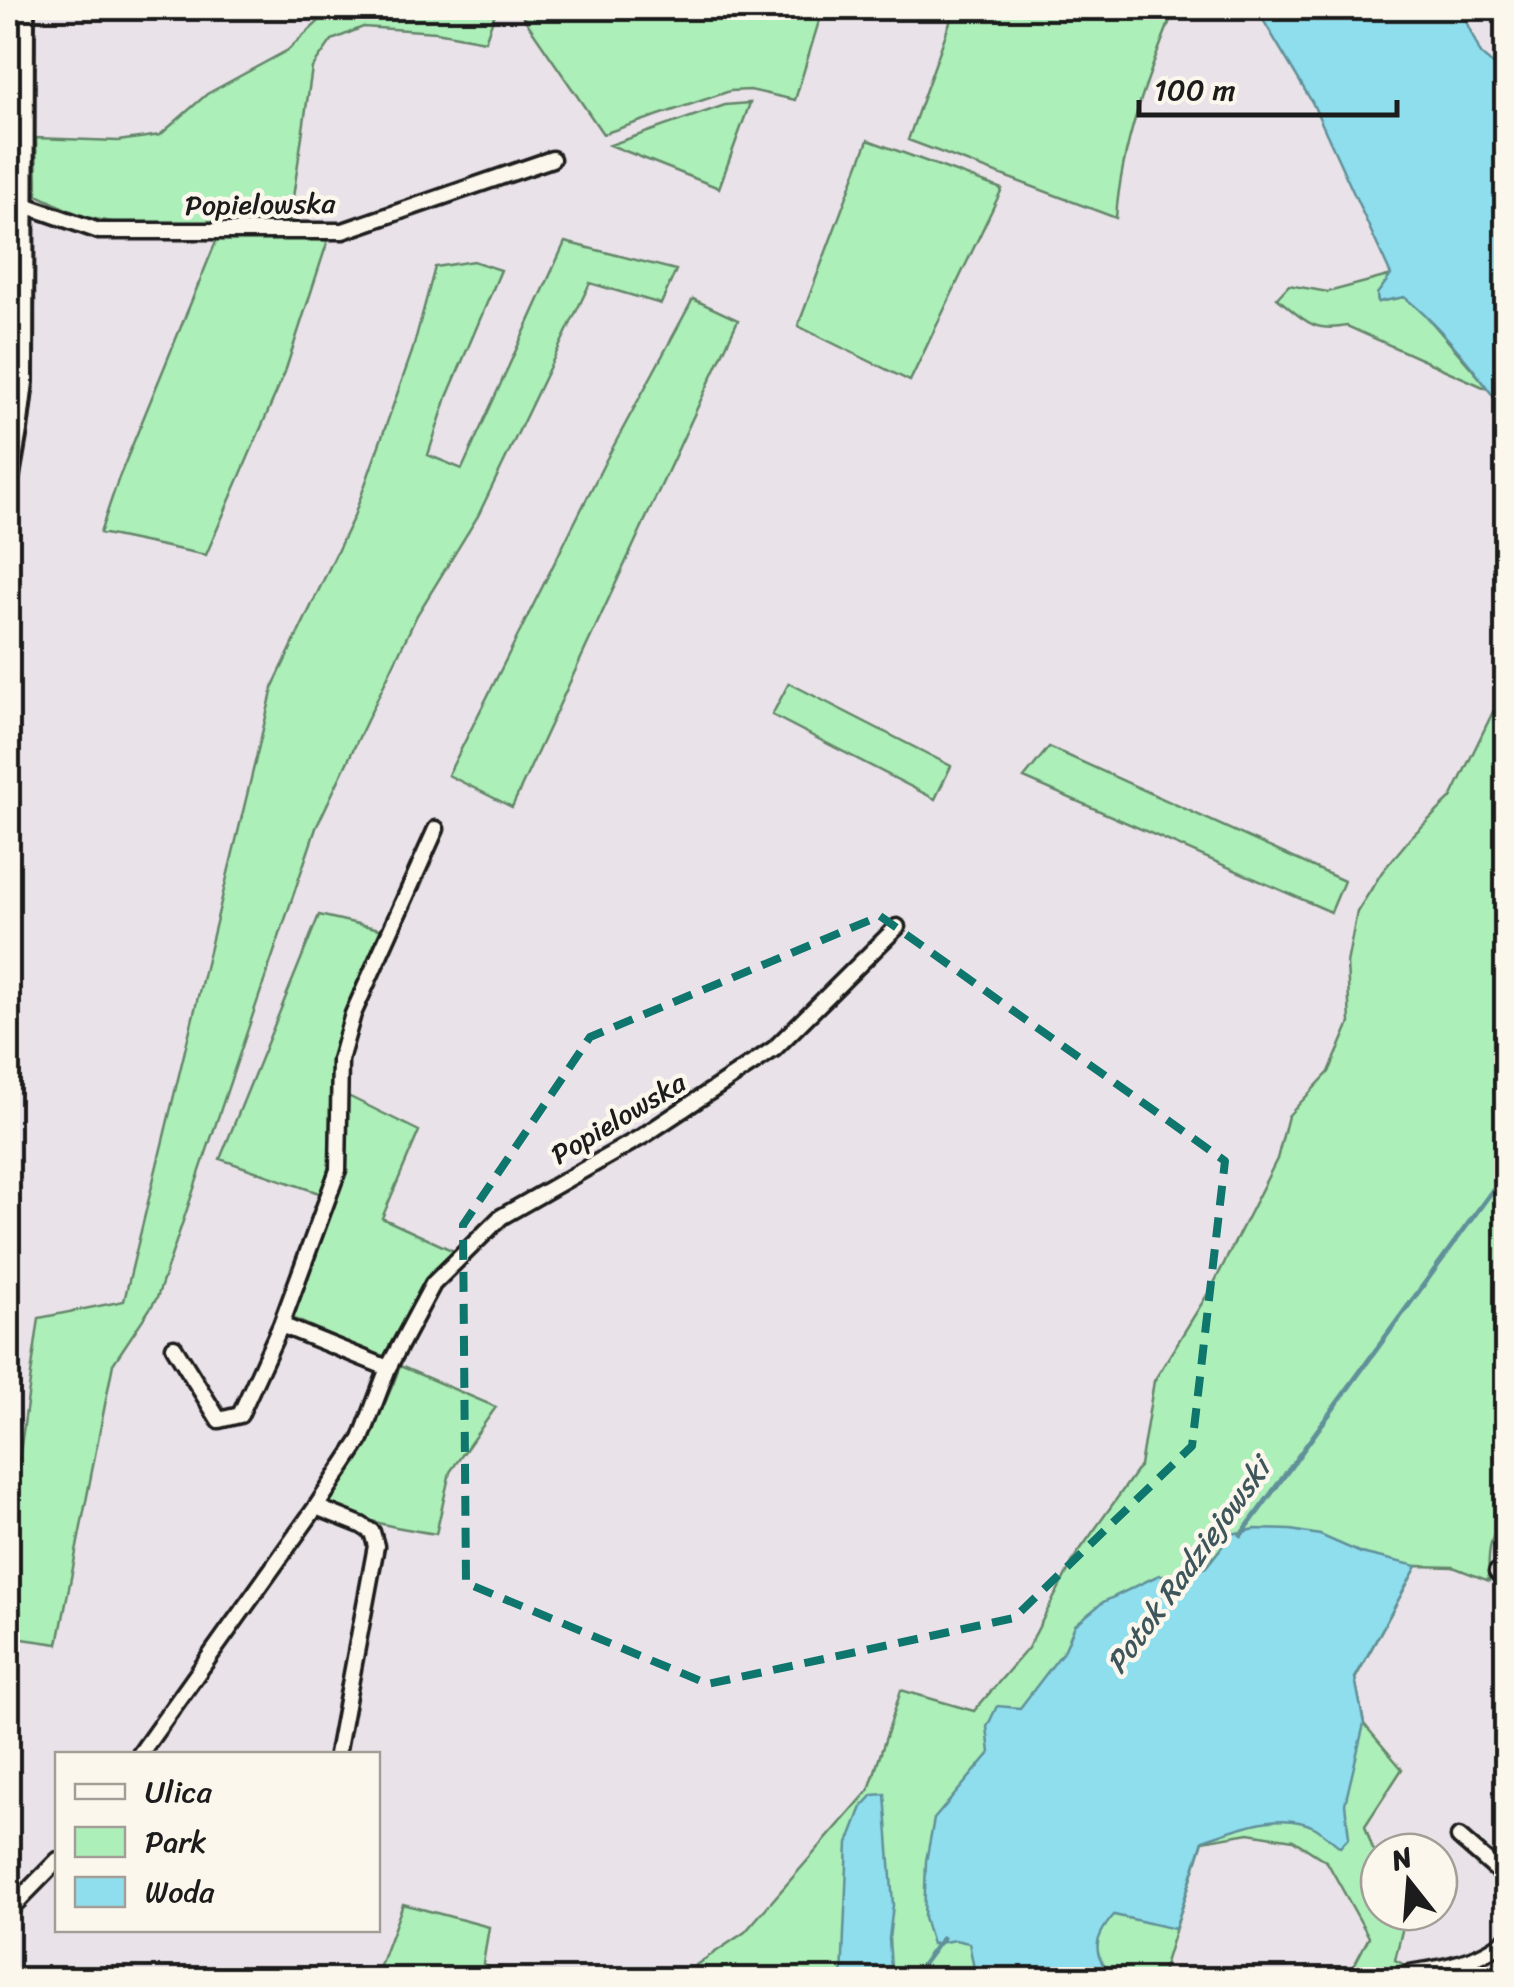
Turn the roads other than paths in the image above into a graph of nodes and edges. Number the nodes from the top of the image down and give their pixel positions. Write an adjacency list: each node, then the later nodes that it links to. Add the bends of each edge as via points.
1 (23, 8): 3 (street)
2 (552, 159): 3 (street, Popielowska, via 343,230 100,230)
3 (22, 204): 4 (street, via 22,382)
4 (8, 476)
5 (436, 829): 7 (street, via 353,1014 340,1060 338,1170)
6 (897, 927): 9 (street, Popielowska, via 774,1049 643,1136 501,1217 433,1284)
7 (281, 1325): 8 (street, via 240,1415 219,1420); 9 (street)
8 (174, 1347)
9 (388, 1368): 10 (street, Popielowska, via 361,1439)
10 (316, 1507): 11 (street, Popielowska); 12 (street, via 372,1532 376,1546)
11 (141, 1752)
12 (337, 1752)
13 (1459, 1837): 15 (street)
14 (55, 1863): 16 (street)
15 (1506, 1878)
16 (8, 1911)
17 (1506, 1939): 18 (street, via 1474,1959)
18 (1392, 1980)

